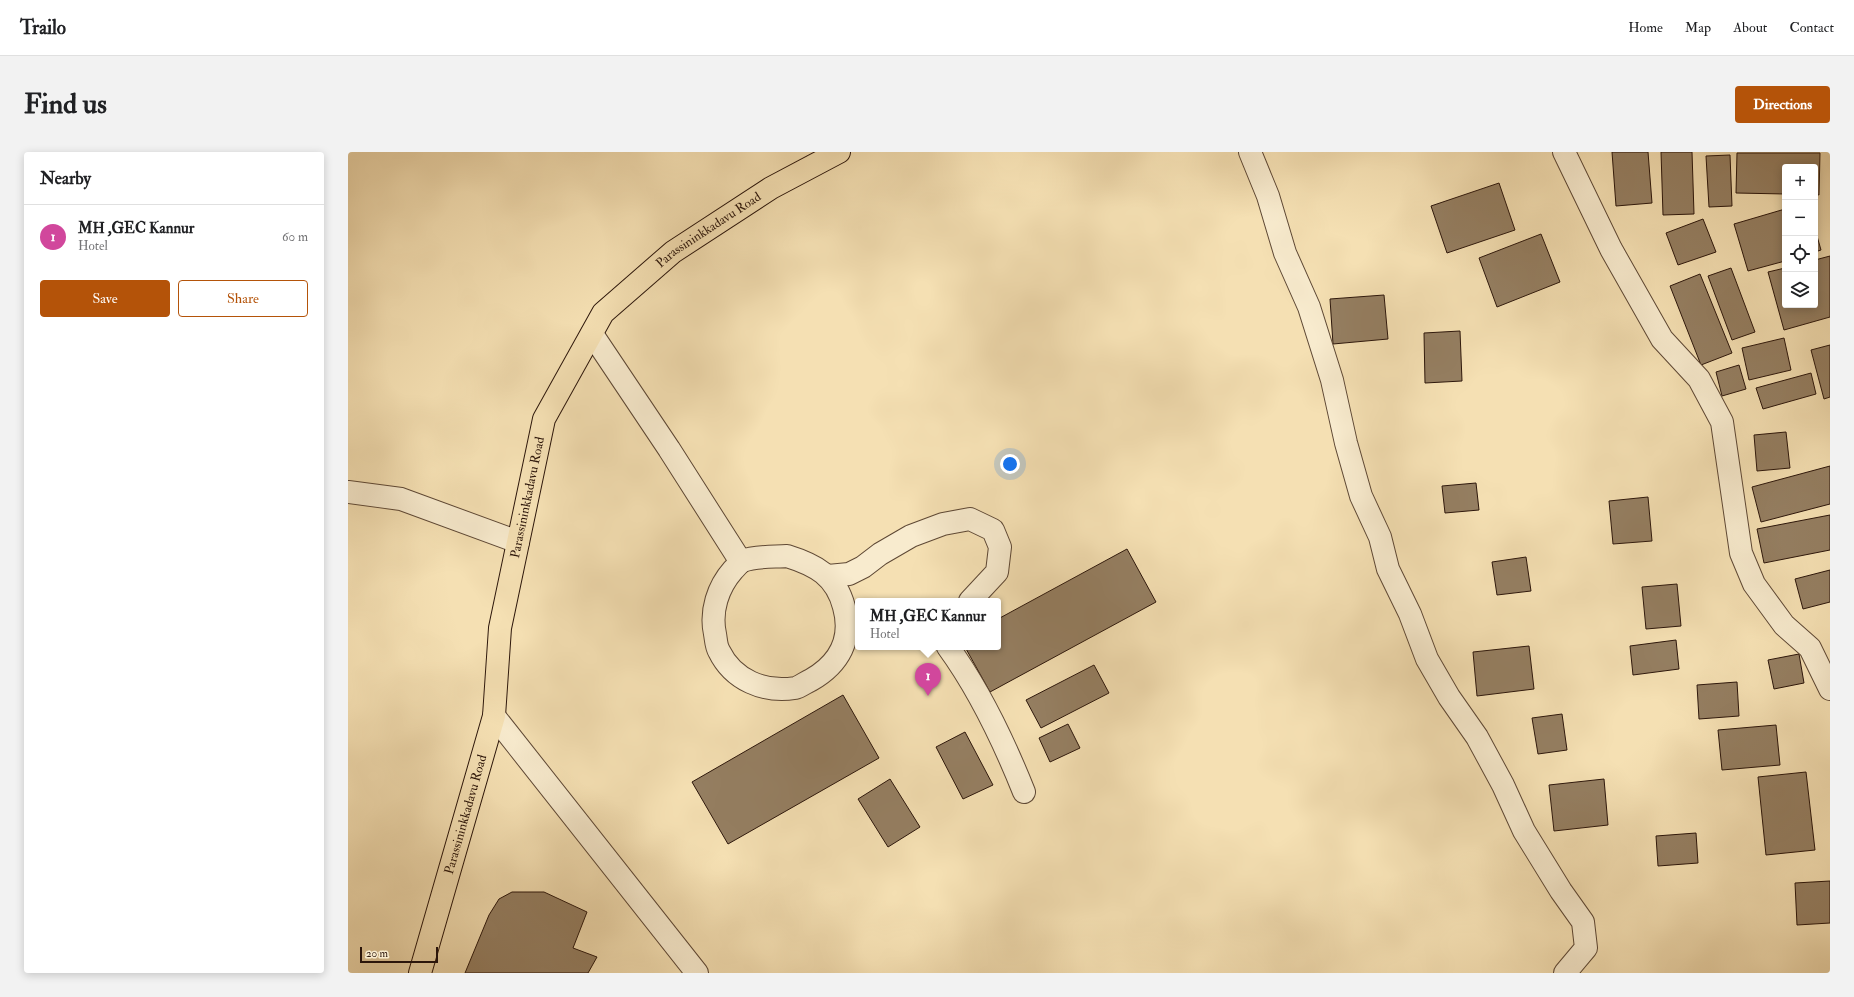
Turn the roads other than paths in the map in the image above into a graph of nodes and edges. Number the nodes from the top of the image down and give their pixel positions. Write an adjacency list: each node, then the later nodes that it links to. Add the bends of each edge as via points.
1 (839, 152): 4 (main road, Parassininkkadavu Road, via 771,188 673,252 603,313)
2 (1250, 152): 17 (street, via 1268,196 1285,253 1309,307 1332,380 1361,496 1380,537 1388,569 1410,614 1427,659 1477,737 1524,831 1583,922 1586,948)
3 (1564, 152): 12 (street, via 1611,249 1662,339 1699,379 1722,422 1741,553 1754,584 1784,625 1810,648)
4 (592, 334): 6 (main road, Parassininkkadavu Road, via 544,419); 7 (street)
5 (348, 492): 6 (street, via 401,499)
6 (518, 542): 13 (main road, Parassininkkadavu Road, via 500,628)
7 (741, 562): 8 (street, via 787,556 808,562); 10 (street, via 724,581 715,604 713,626 718,650 729,668 750,683 772,689 796,688 834,662)
8 (828, 576): 9 (street, via 849,574 911,536 944,524 970,519 993,530 1000,547 997,572); 10 (street, via 841,594)
9 (973, 598)
10 (852, 639)
11 (950, 650): 14 (street, via 1006,748)
12 (1830, 689)
13 (494, 716): 15 (main road, Parassininkkadavu Road); 16 (street)
14 (1024, 792)
15 (420, 973)
16 (697, 973)
17 (1565, 973)

